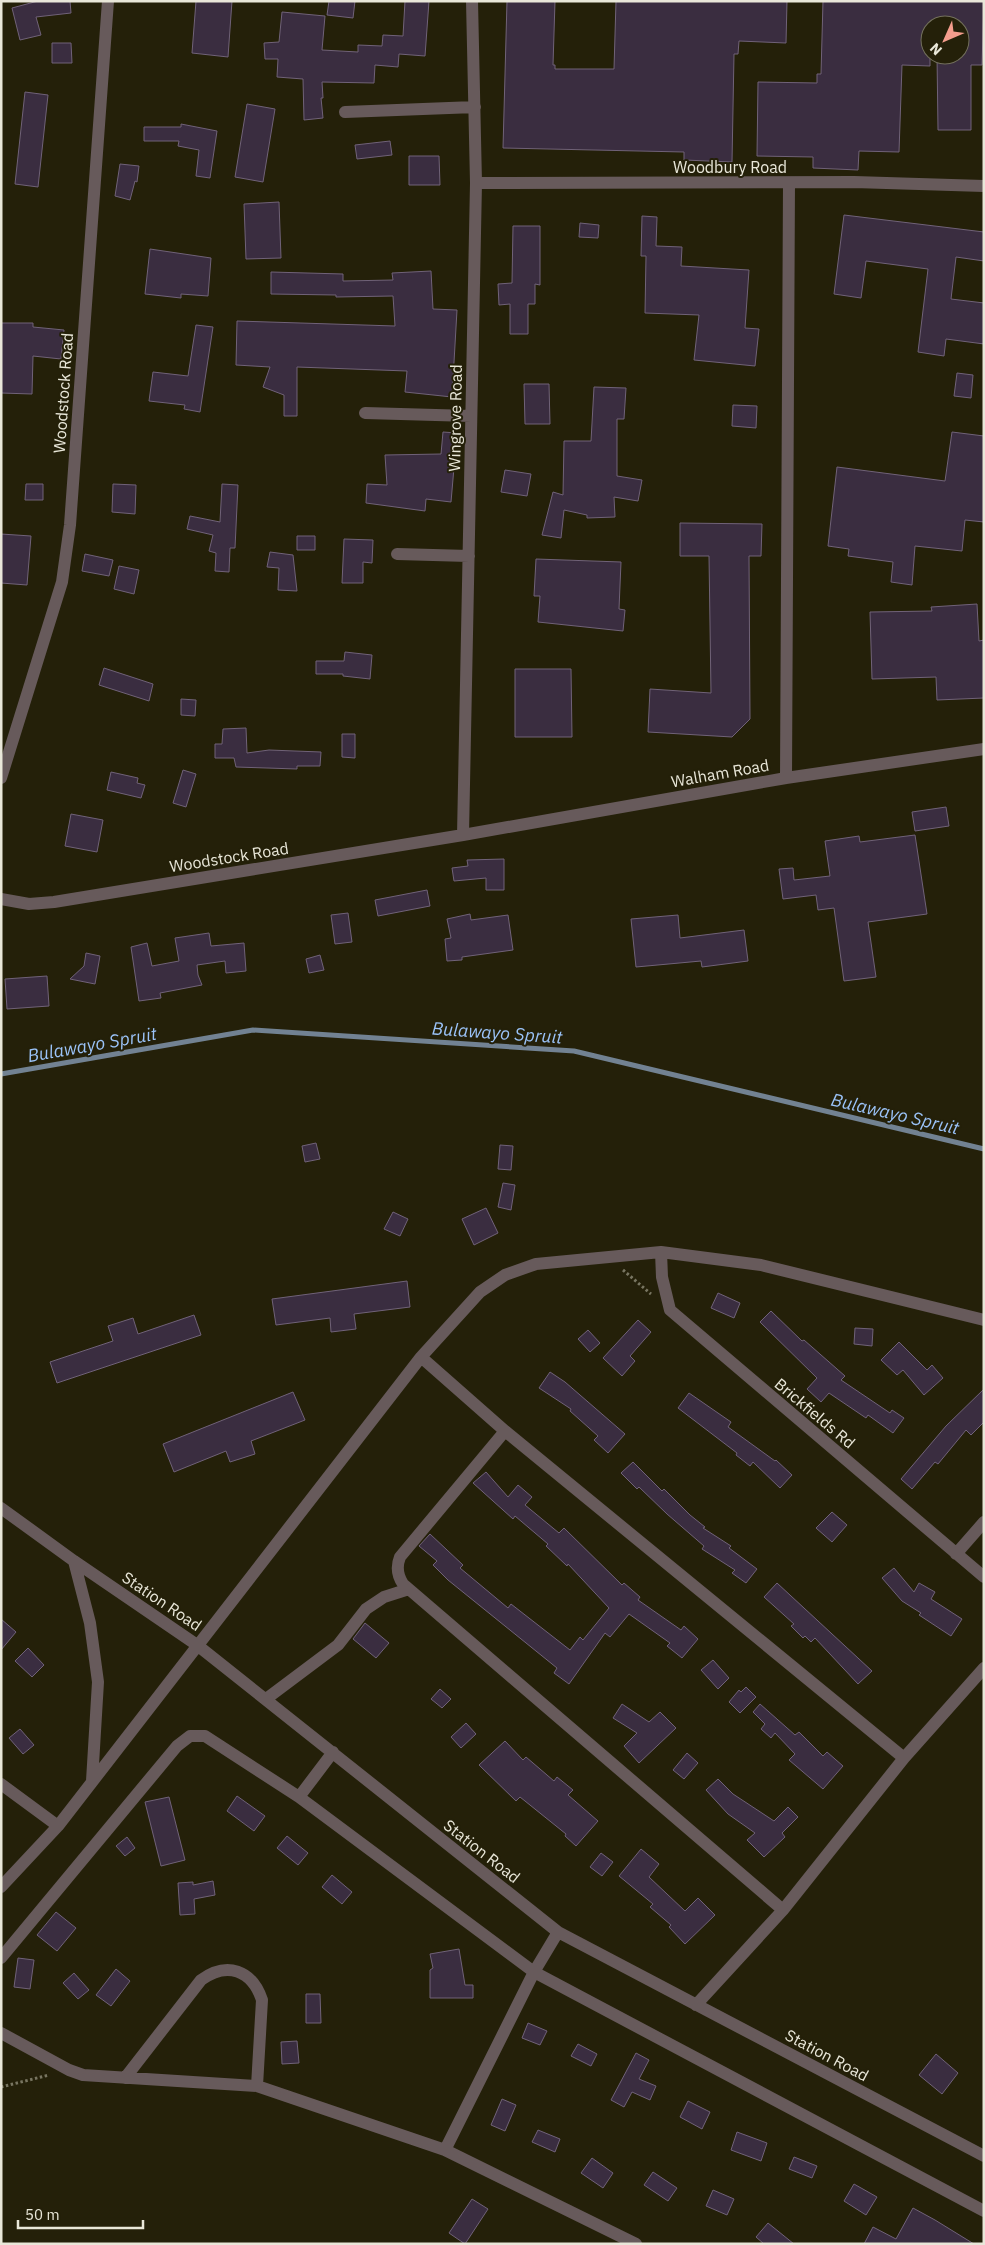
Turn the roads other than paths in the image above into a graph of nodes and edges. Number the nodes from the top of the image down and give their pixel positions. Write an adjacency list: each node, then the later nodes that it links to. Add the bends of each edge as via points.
1 (108, 1): 13 (street, Woodstock Road, via 70,524 62,582)
2 (472, 1): 3 (street, Wingrove Road)
3 (474, 107): 4 (street); 5 (street, Wingrove Road)
4 (345, 112)
5 (476, 183): 6 (street, Woodbury Road); 9 (street, Wingrove Road)
6 (789, 183): 7 (street, Woodbury Road); 14 (street)
7 (984, 186)
8 (365, 413): 9 (street)
9 (471, 416): 11 (street, Wingrove Road)
10 (397, 554): 11 (street)
11 (468, 556): 15 (street, Wingrove Road)
12 (984, 749): 14 (street, Walham Road)
13 (1, 778)
14 (786, 778): 15 (street, Walham Road)
15 (463, 835): 16 (street, Woodstock Road, via 54,902 29,904)
16 (1, 899)
17 (661, 1252): 18 (street, via 761,1265); 19 (street, via 536,1264 505,1275 480,1292); 23 (street, Brickfields Rd, via 662,1277 670,1310)
18 (984, 1320)
19 (421, 1357): 20 (street); 27 (street)
20 (505, 1431): 26 (street, via 400,1557 399,1577); 31 (street)
21 (1, 1508): 24 (street, Station Road)
22 (984, 1522): 23 (street)
23 (956, 1554): 25 (street, Brickfields Rd)
24 (74, 1561): 27 (street, Station Road); 32 (street, via 90,1623 98,1682)
25 (984, 1577)
26 (409, 1589): 29 (street, via 384,1597 366,1610 338,1645); 37 (street)
27 (197, 1645): 29 (street, Station Road); 32 (street)
28 (984, 1668): 31 (street)
29 (266, 1700): 30 (street, Station Road)
30 (333, 1752): 34 (street); 38 (street, Station Road)
31 (904, 1758): 37 (street)
32 (92, 1782): 35 (street)
33 (1, 1784): 35 (street)
34 (299, 1797): 39 (street, via 210,1738 190,1736 177,1746); 40 (street)
35 (58, 1826): 36 (street)
36 (1, 1887)
37 (783, 1910): 41 (street)
38 (558, 1932): 40 (street); 41 (street, Station Road)
39 (1, 1958)
40 (534, 1972): 45 (street); 47 (street)
41 (696, 2005): 46 (street, Station Road)
42 (1, 2033): 43 (street, via 69,2070 83,2075)
43 (125, 2078): 44 (street); 44 (street, via 201,1980 219,1971 230,1971 242,1972 251,1979 262,2000)
44 (257, 2086): 45 (street)
45 (445, 2150): 48 (street)
46 (984, 2156)
47 (984, 2212)
48 (636, 2244)

